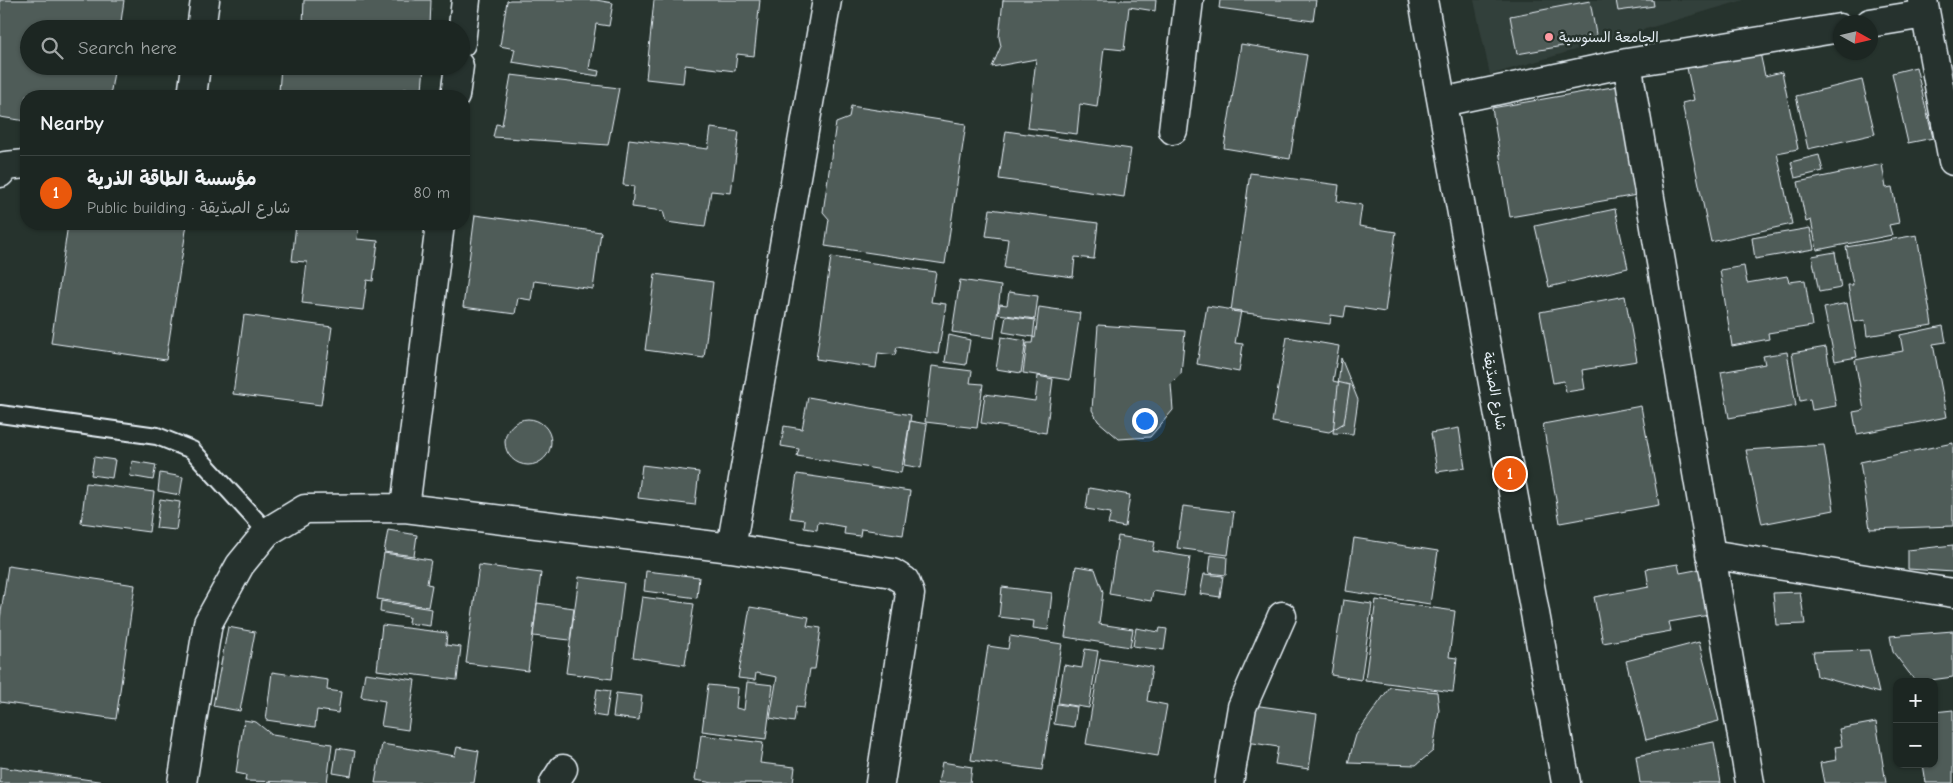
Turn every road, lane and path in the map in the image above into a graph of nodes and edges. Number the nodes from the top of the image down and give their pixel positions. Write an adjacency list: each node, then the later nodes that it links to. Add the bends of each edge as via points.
1 (205, 0): 7 (street)
2 (466, 0): 8 (street)
3 (827, 0): 25 (street)
4 (1190, 0): 17 (street)
5 (1423, 0): 16 (street, شارع الصدّيقة)
6 (1924, 7): 9 (street); 18 (street)
7 (202, 20)
8 (464, 20)
9 (1878, 21)
10 (1833, 29): 11 (street)
11 (1627, 63): 16 (street); 26 (street)
12 (195, 75): 14 (street)
13 (457, 75): 15 (street)
14 (193, 90)
15 (456, 90)
16 (1442, 102): 32 (street, شارع الصدّيقة)
17 (1173, 130)
18 (1953, 161)
19 (20, 165): 20 (street, via 5,166)
20 (0, 173)
21 (439, 230): 23 (street)
22 (0, 414): 24 (lane, via 157,436 192,450)
23 (405, 508): 24 (street, via 305,510); 25 (street)
24 (267, 532): 29 (street, via 240,565 208,623)
25 (731, 548): 30 (street, via 892,573 905,581 910,594)
26 (1710, 554): 27 (street); 33 (street)
27 (1953, 593)
28 (1282, 616): 31 (street, via 1242,707)
29 (182, 783)
30 (880, 783)
31 (1229, 783)
32 (1566, 783)
33 (1750, 783)

